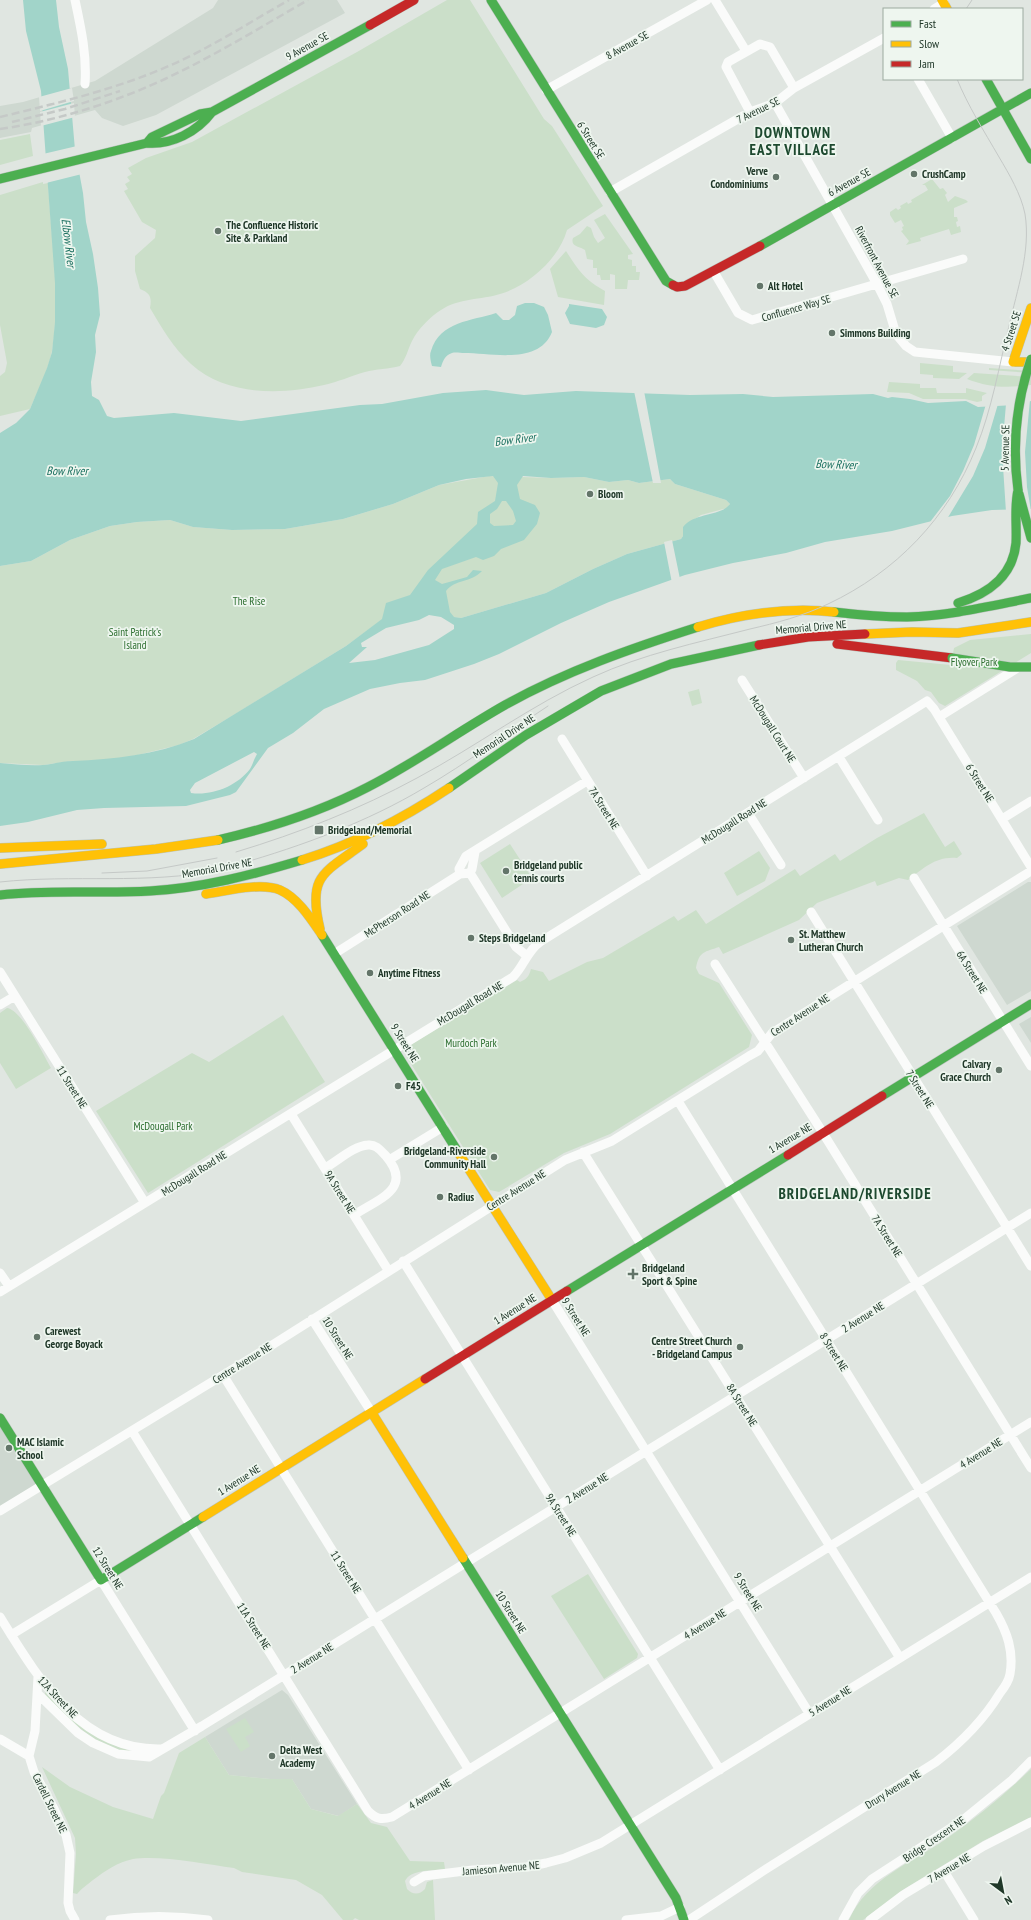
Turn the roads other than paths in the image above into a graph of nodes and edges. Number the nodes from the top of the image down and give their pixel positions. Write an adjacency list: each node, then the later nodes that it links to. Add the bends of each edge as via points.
1 (75, 0): 10 (street, via 84,44)
2 (414, 0): 19 (main road, 9 Avenue SE, via 212,112 200,114 152,137 147,143)
3 (491, 0): 12 (main road, 6 Street SE)
4 (707, 0): 12 (street, 8 Avenue SE)
5 (715, 0): 7 (street)
6 (883, 39): 11 (street, 7 Avenue SE)
7 (746, 52): 11 (street, via 760,44 770,47); 16 (street, via 728,62 726,67)
8 (919, 80): 17 (street)
9 (987, 80): 15 (main road)
10 (85, 84)
11 (794, 88): 14 (street, 7 Avenue SE)
12 (546, 90): 20 (main road, 6 Street SE)
13 (1031, 93): 15 (main road, 6 Avenue SE)
14 (775, 103): 16 (street, 7 Avenue SE); 21 (street, Riverfront Avenue SE)
15 (1003, 109): 17 (main road, 6 Avenue SE); 18 (main road)
16 (750, 112): 20 (street, 7 Avenue SE)
17 (952, 138): 21 (main road, 6 Avenue SE)
18 (1031, 159)
19 (0, 179)
20 (610, 192): 25 (main road, 6 Street SE, via 666,281)
21 (832, 205): 23 (main road, 6 Avenue SE); 24 (street, Riverfront Avenue SE)
22 (963, 259): 24 (street, Confluence Way SE)
23 (714, 272): 24 (street, Confluence Way SE, via 738,313 752,320); 25 (main road, 6 Avenue SE, via 685,286)
24 (877, 284): 28 (street, Riverfront Avenue SE, via 887,304 896,334 901,342 915,352)
25 (677, 287)
26 (1031, 308): 28 (main road, 4 Street SE)
27 (1031, 359): 30 (main road, 5 Avenue SE, bridge, via 1017,423)
28 (1013, 362): 29 (main road, Riverfront Avenue SE)
29 (1031, 362)
30 (1018, 490): 31 (main road, 5 Avenue SE); 34 (main road, via 1014,502 1014,551 998,583 974,599 949,605)
31 (1031, 538)
32 (1031, 598): 34 (main road, Memorial Drive NE)
33 (1031, 614): 38 (main road, via 958,625)
34 (931, 615): 55 (main road, Memorial Drive NE, via 888,617 800,609 737,616 649,643 561,677 506,705 400,770 323,808 249,833 207,842)
35 (1031, 622): 36 (main road, Memorial Drive NE)
36 (995, 629): 37 (main road, via 1011,632); 38 (main road, Memorial Drive NE)
37 (1031, 629)
38 (941, 633): 39 (main road, Memorial Drive NE, via 808,637)
39 (756, 645): 41 (main road, bridge, via 831,644 1010,667); 53 (main road, Memorial Drive NE, via 671,664 601,691 526,735 432,799)
40 (1031, 662): 44 (street, via 1025,663)
41 (1031, 667)
42 (742, 680): 47 (street, McDougall Court NE)
43 (927, 701): 44 (street, 6 Street NE); 46 (street, McDougall Road NE)
44 (939, 717): 51 (street, 6 Street NE)
45 (562, 739): 48 (street, 7A Street NE)
46 (839, 757): 47 (street, McDougall Road NE); 52 (street)
47 (804, 778): 50 (street, McDougall Road NE)
48 (587, 781): 56 (street); 63 (street, 7A Street NE)
49 (1031, 801): 51 (street)
50 (748, 813): 58 (street); 63 (street, McDougall Road NE)
51 (1002, 819): 59 (street, 6 Street NE)
52 (878, 820)
53 (386, 825): 65 (main road, Memorial Drive NE, via 325,853 288,865 217,882); 69 (main road, via 322,875 315,888 314,899)
54 (0, 848): 55 (main road, via 117,843)
55 (143, 850): 57 (main road, Memorial Drive NE)
56 (475, 852): 61 (street); 62 (street, via 466,856 459,869)
57 (0, 864)
58 (781, 865)
59 (1031, 867)
60 (1031, 871): 68 (street, Centre Avenue NE)
61 (470, 873): 62 (street, McPherson Road NE); 71 (street, via 516,948)
62 (460, 874): 70 (street, McPherson Road NE)
63 (647, 876): 71 (street, McDougall Road NE, via 540,942)
64 (914, 878): 68 (street, 6A Street NE)
65 (150, 891): 66 (main road, Memorial Drive NE, via 24,892); 69 (main road, via 170,897 264,887 279,889 297,903)
66 (0, 895)
67 (811, 912): 74 (street, 7 Street NE)
68 (943, 926): 74 (street, Centre Avenue NE); 78 (street, 6A Street NE)
69 (322, 935): 70 (main road, 9 Street NE)
70 (334, 954): 80 (main road, 9 Street NE)
71 (527, 956): 80 (street, McDougall Road NE, via 513,977)
72 (715, 964): 79 (street, 7A Street NE)
73 (0, 972): 75 (street, 11 Street NE)
74 (854, 981): 79 (street, Centre Avenue NE, via 772,1033); 82 (street, 7 Street NE)
75 (15, 996): 77 (street); 91 (street, 11 Street NE)
76 (1031, 1004): 78 (main road, 1 Avenue NE)
77 (0, 1005)
78 (1003, 1021): 81 (street, 6A Street NE); 82 (main road, 1 Avenue NE)
79 (764, 1042): 83 (street, Centre Avenue NE, via 758,1051); 86 (street, 7A Street NE)
80 (395, 1049): 84 (street, McDougall Road NE); 85 (main road, 9 Street NE)
81 (1031, 1066)
82 (912, 1077): 86 (main road, 1 Avenue NE); 95 (street, 7 Street NE)
83 (678, 1101): 87 (street, Centre Avenue NE, via 612,1141); 90 (street, 8 Street NE)
84 (291, 1114): 89 (street, 9A Street NE); 91 (street, McDougall Road NE)
85 (443, 1127): 88 (street); 92 (main road, 9 Street NE)
86 (823, 1132): 90 (main road, 1 Avenue NE); 101 (street, 7A Street NE)
87 (582, 1152): 92 (street, Centre Avenue NE); 96 (street, 8A Street NE)
88 (389, 1160): 89 (street, via 379,1148 370,1144 361,1146); 94 (street, via 397,1178 392,1191)
89 (325, 1168): 94 (street, 9A Street NE)
90 (732, 1188): 96 (main road, 1 Avenue NE); 106 (street, 8 Street NE)
91 (145, 1203): 102 (street, McDougall Road NE)
92 (492, 1206): 97 (street, Centre Avenue NE); 104 (main road, 9 Street NE)
93 (1031, 1213): 95 (street, 2 Avenue NE)
94 (354, 1214): 99 (street, 9A Street NE)
95 (1007, 1227): 98 (street, 7 Street NE); 101 (street, 2 Avenue NE)
96 (641, 1245): 104 (main road, 1 Avenue NE); 109 (street, 8A Street NE)
97 (403, 1261): 99 (street, Centre Avenue NE); 107 (street, 9A Street NE)
98 (1031, 1266)
99 (388, 1270): 105 (street, Centre Avenue NE)
100 (0, 1273): 102 (street)
101 (917, 1284): 106 (street, 2 Avenue NE); 114 (street, 7A Street NE)
102 (9, 1286): 103 (street, McDougall Road NE)
103 (0, 1292)
104 (552, 1300): 107 (main road, 1 Avenue NE); 115 (street, 9 Street NE)
105 (312, 1319): 108 (street, Centre Avenue NE); 110 (street, 10 Street NE)
106 (826, 1340): 109 (street, 2 Avenue NE); 119 (street, 8 Street NE)
107 (462, 1356): 110 (main road, 1 Avenue NE); 120 (street, 9A Street NE)
108 (223, 1375): 113 (street, Centre Avenue NE); 116 (street, 11 Street NE)
109 (736, 1396): 115 (street, 2 Avenue NE); 123 (street, 8A Street NE)
110 (372, 1413): 116 (main road, 1 Avenue NE); 124 (main road, 10 Street NE)
111 (0, 1418): 118 (main road, 12 Street NE)
112 (1031, 1422): 114 (street, 4 Avenue NE)
113 (132, 1431): 118 (street, Centre Avenue NE); 122 (street, 11A Street NE)
114 (1010, 1435): 117 (street, 7A Street NE); 119 (street, 4 Avenue NE)
115 (646, 1451): 120 (street, 2 Avenue NE); 127 (street, 9 Street NE)
116 (281, 1468): 122 (main road, 1 Avenue NE); 130 (street, 11 Street NE)
117 (1031, 1468)
118 (42, 1486): 121 (street, Centre Avenue NE); 126 (main road, 12 Street NE)
119 (921, 1490): 123 (street, 4 Avenue NE); 128 (street, 8 Street NE)
120 (556, 1507): 124 (street, 2 Avenue NE); 132 (street, 9A Street NE)
121 (0, 1511)
122 (191, 1524): 126 (main road, 1 Avenue NE); 134 (street, 11A Street NE)
123 (831, 1546): 127 (street, 4 Avenue NE); 133 (street, 8A Street NE)
124 (466, 1563): 130 (street, 2 Avenue NE); 137 (main road, 10 Street NE)
125 (1031, 1577): 128 (street, 5 Avenue NE)
126 (101, 1580): 131 (street, 1 Avenue NE); 139 (street, 12 Street NE)
127 (740, 1602): 132 (street, 4 Avenue NE); 138 (street, 9 Street NE)
128 (990, 1604): 133 (street, 5 Avenue NE); 158 (street, Drury Avenue NE, via 1005,1628 1010,1642 1010,1676 994,1704 970,1734 936,1762 763,1870)
129 (0, 1617): 131 (street, 12A Street NE)
130 (376, 1619): 134 (street, 2 Avenue NE); 145 (street, 11 Street NE)
131 (11, 1635): 135 (street, 12A Street NE)
132 (650, 1658): 137 (street, 4 Avenue NE); 146 (street, 9A Street NE)
133 (900, 1658): 138 (street, 5 Avenue NE)
134 (285, 1675): 139 (street, 2 Avenue NE); 147 (street, 11A Street NE, via 368,1811)
135 (38, 1677): 136 (street); 142 (street, 12A Street NE, via 62,1704 87,1726 112,1741 140,1749)
136 (37, 1693): 142 (street, 12A Street NE, via 78,1733 110,1751 128,1756 149,1757); 143 (street, via 35,1731)
137 (560, 1713): 145 (street, 4 Avenue NE); 149 (main road, 10 Street NE)
138 (809, 1714): 146 (street, 5 Avenue NE)
139 (195, 1731): 142 (street, 2 Avenue NE)
140 (0, 1733): 141 (street)
141 (3, 1740): 143 (street)
142 (164, 1749)
143 (29, 1756): 153 (street, Cardell Street NE, via 34,1772 66,1835 70,1853 68,1903)
144 (1031, 1761): 159 (street, Bridge Crescent NE, via 963,1820 872,1879 858,1893)
145 (469, 1770): 147 (street, 4 Avenue NE, via 392,1818)
146 (720, 1770): 149 (street, 5 Avenue NE)
147 (378, 1818)
148 (1031, 1822): 150 (street, 7 Avenue NE, via 984,1846)
149 (630, 1826): 151 (street, Jamieson Avenue NE, via 601,1843 546,1863 424,1876); 152 (main road, 10 Street NE)
150 (944, 1871): 160 (street, 7 Avenue NE, via 903,1895); 161 (street)
151 (414, 1882)
152 (680, 1907): 156 (street, via 661,1916); 157 (main road, 10 Street NE)
153 (75, 1920)
154 (110, 1920): 155 (street, via 142,1915 177,1915)
155 (208, 1920)
156 (626, 1920)
157 (684, 1920)
158 (689, 1920)
159 (843, 1920)
160 (870, 1920)
161 (974, 1920)

